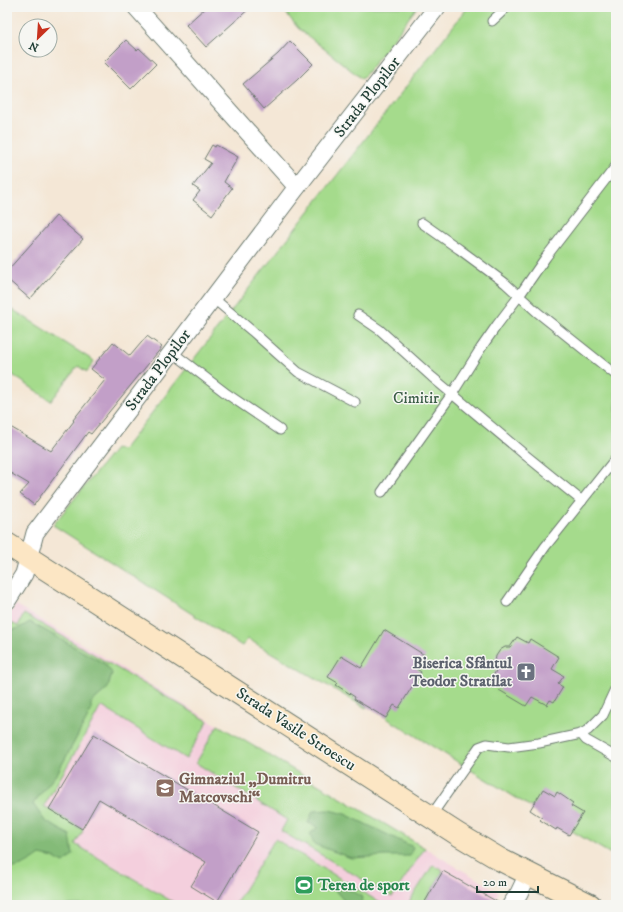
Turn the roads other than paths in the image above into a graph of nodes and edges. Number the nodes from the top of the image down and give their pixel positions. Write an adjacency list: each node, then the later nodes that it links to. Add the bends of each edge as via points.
1 (136, 7): 6 (street)
2 (437, 7): 6 (street, Strada Plopilor)
3 (507, 7): 4 (lane)
4 (492, 21)
5 (616, 166): 8 (lane)
6 (297, 187): 9 (street, Strada Plopilor)
7 (422, 223): 8 (lane)
8 (519, 296): 12 (lane); 13 (lane, via 485,342)
9 (212, 298): 11 (street, Strada Plopilor); 14 (lane, via 298,372)
10 (358, 315): 13 (lane, via 380,330)
11 (172, 352): 15 (lane); 20 (street, Strada Plopilor, via 35,533)
12 (616, 375)
13 (452, 394): 17 (lane); 18 (lane)
14 (354, 402)
15 (280, 430)
16 (616, 458): 18 (lane)
17 (382, 492)
18 (582, 501): 22 (lane, via 545,547)
19 (7, 544): 20 (main road, Strada Vasile Stroescu)
20 (29, 558): 21 (street, Strada Plopilor, via 24,574); 26 (main road, Strada Vasile Stroescu)
21 (7, 601)
22 (507, 602)
23 (616, 687): 24 (lane, via 603,715)
24 (581, 734): 25 (lane, via 586,740); 26 (lane, via 510,747 487,744 479,747)
25 (616, 757)
26 (431, 816): 27 (main road, Strada Vasile Stroescu, via 495,857)
27 (528, 874): 28 (street); 29 (main road, Strada Vasile Stroescu)
28 (511, 905)
29 (590, 905)

